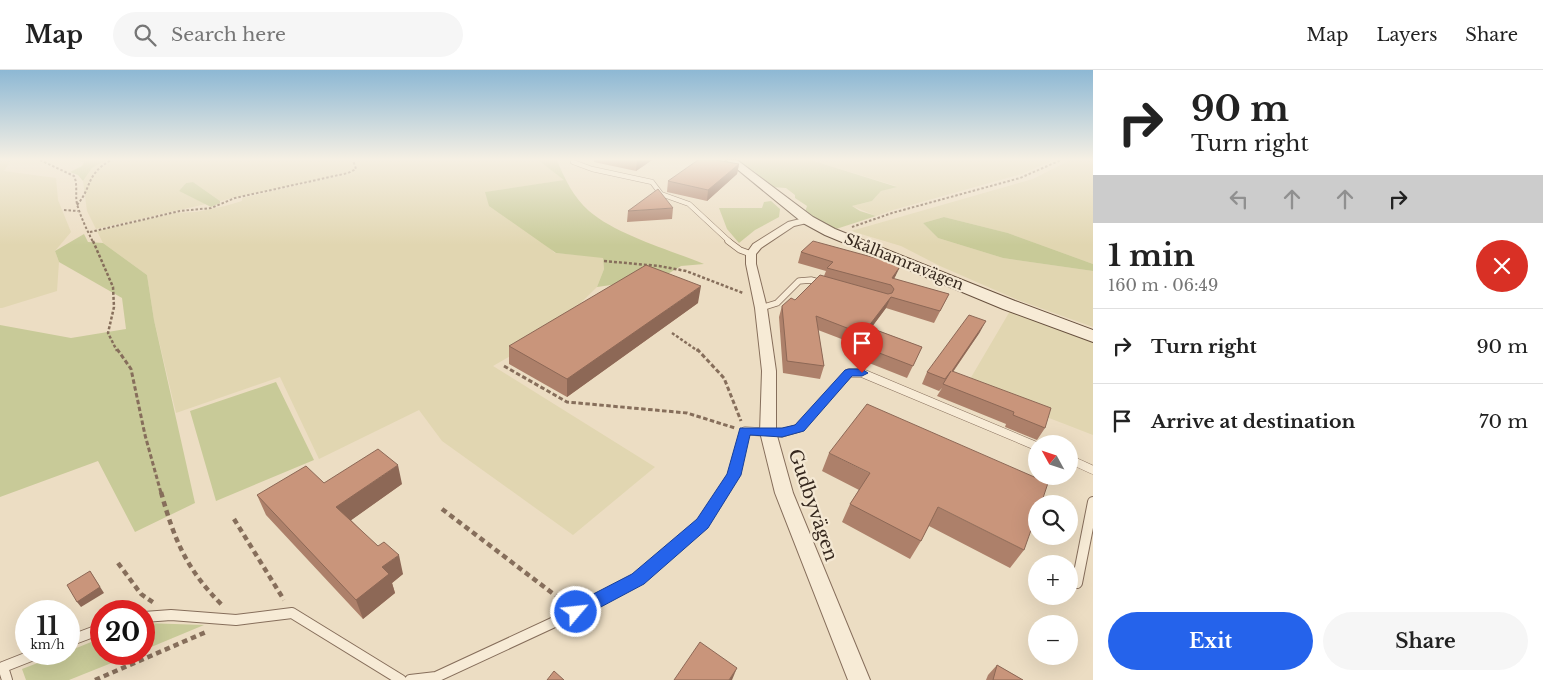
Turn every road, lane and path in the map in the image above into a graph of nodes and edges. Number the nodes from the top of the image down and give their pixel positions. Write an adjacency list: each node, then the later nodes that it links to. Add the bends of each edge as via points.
1 (76, 188): 7 (path)
2 (87, 188): 7 (path)
3 (278, 188): 11 (path, via 235,198 211,208 180,211)
4 (657, 188): 13 (lane, via 661,194 689,204 724,238)
5 (768, 188): 10 (street, Skålhamravägen)
6 (983, 188): 12 (path)
7 (77, 205): 9 (path)
8 (64, 210): 9 (path)
9 (78, 211): 11 (path)
10 (808, 220): 12 (street, Skålhamravägen); 13 (street, via 791,224 757,246)
11 (90, 232): 34 (path, via 112,281 113,316 108,333 131,369 171,529 189,565)
12 (830, 232): 18 (street, Skålhamravägen)
13 (751, 254): 16 (street, Gudbyvägen)
14 (604, 261): 16 (path, via 686,271)
15 (830, 285): 16 (lane, via 811,280 799,281 778,303)
16 (760, 304): 21 (street, Gudbyvägen, via 769,371)
17 (672, 333): 20 (path, via 695,347 724,378)
18 (1093, 336)
19 (504, 366): 20 (path, via 567,402 687,413)
20 (745, 431): 21 (lane); 30 (lane, via 734,475 702,524 638,579)
21 (768, 432): 22 (lane, via 782,433 799,428 849,373 862,373); 41 (street, Gudbyvägen, via 784,493)
22 (1028, 443)
23 (1078, 463): 24 (lane)
24 (1093, 470)
25 (1093, 502): 29 (lane)
26 (442, 509): 30 (path)
27 (234, 519): 31 (path)
28 (118, 563): 32 (path, via 141,594)
29 (1078, 578)
30 (576, 612): 40 (lane, via 436,677)
31 (292, 613): 34 (lane); 39 (lane)
32 (171, 615): 33 (lane); 34 (lane)
33 (155, 616)
34 (236, 620)
35 (209, 631): 38 (path)
36 (15, 662): 37 (lane, via 2,667)
37 (7, 680)
38 (94, 680)
39 (401, 680)
40 (410, 680)
41 (858, 680)

